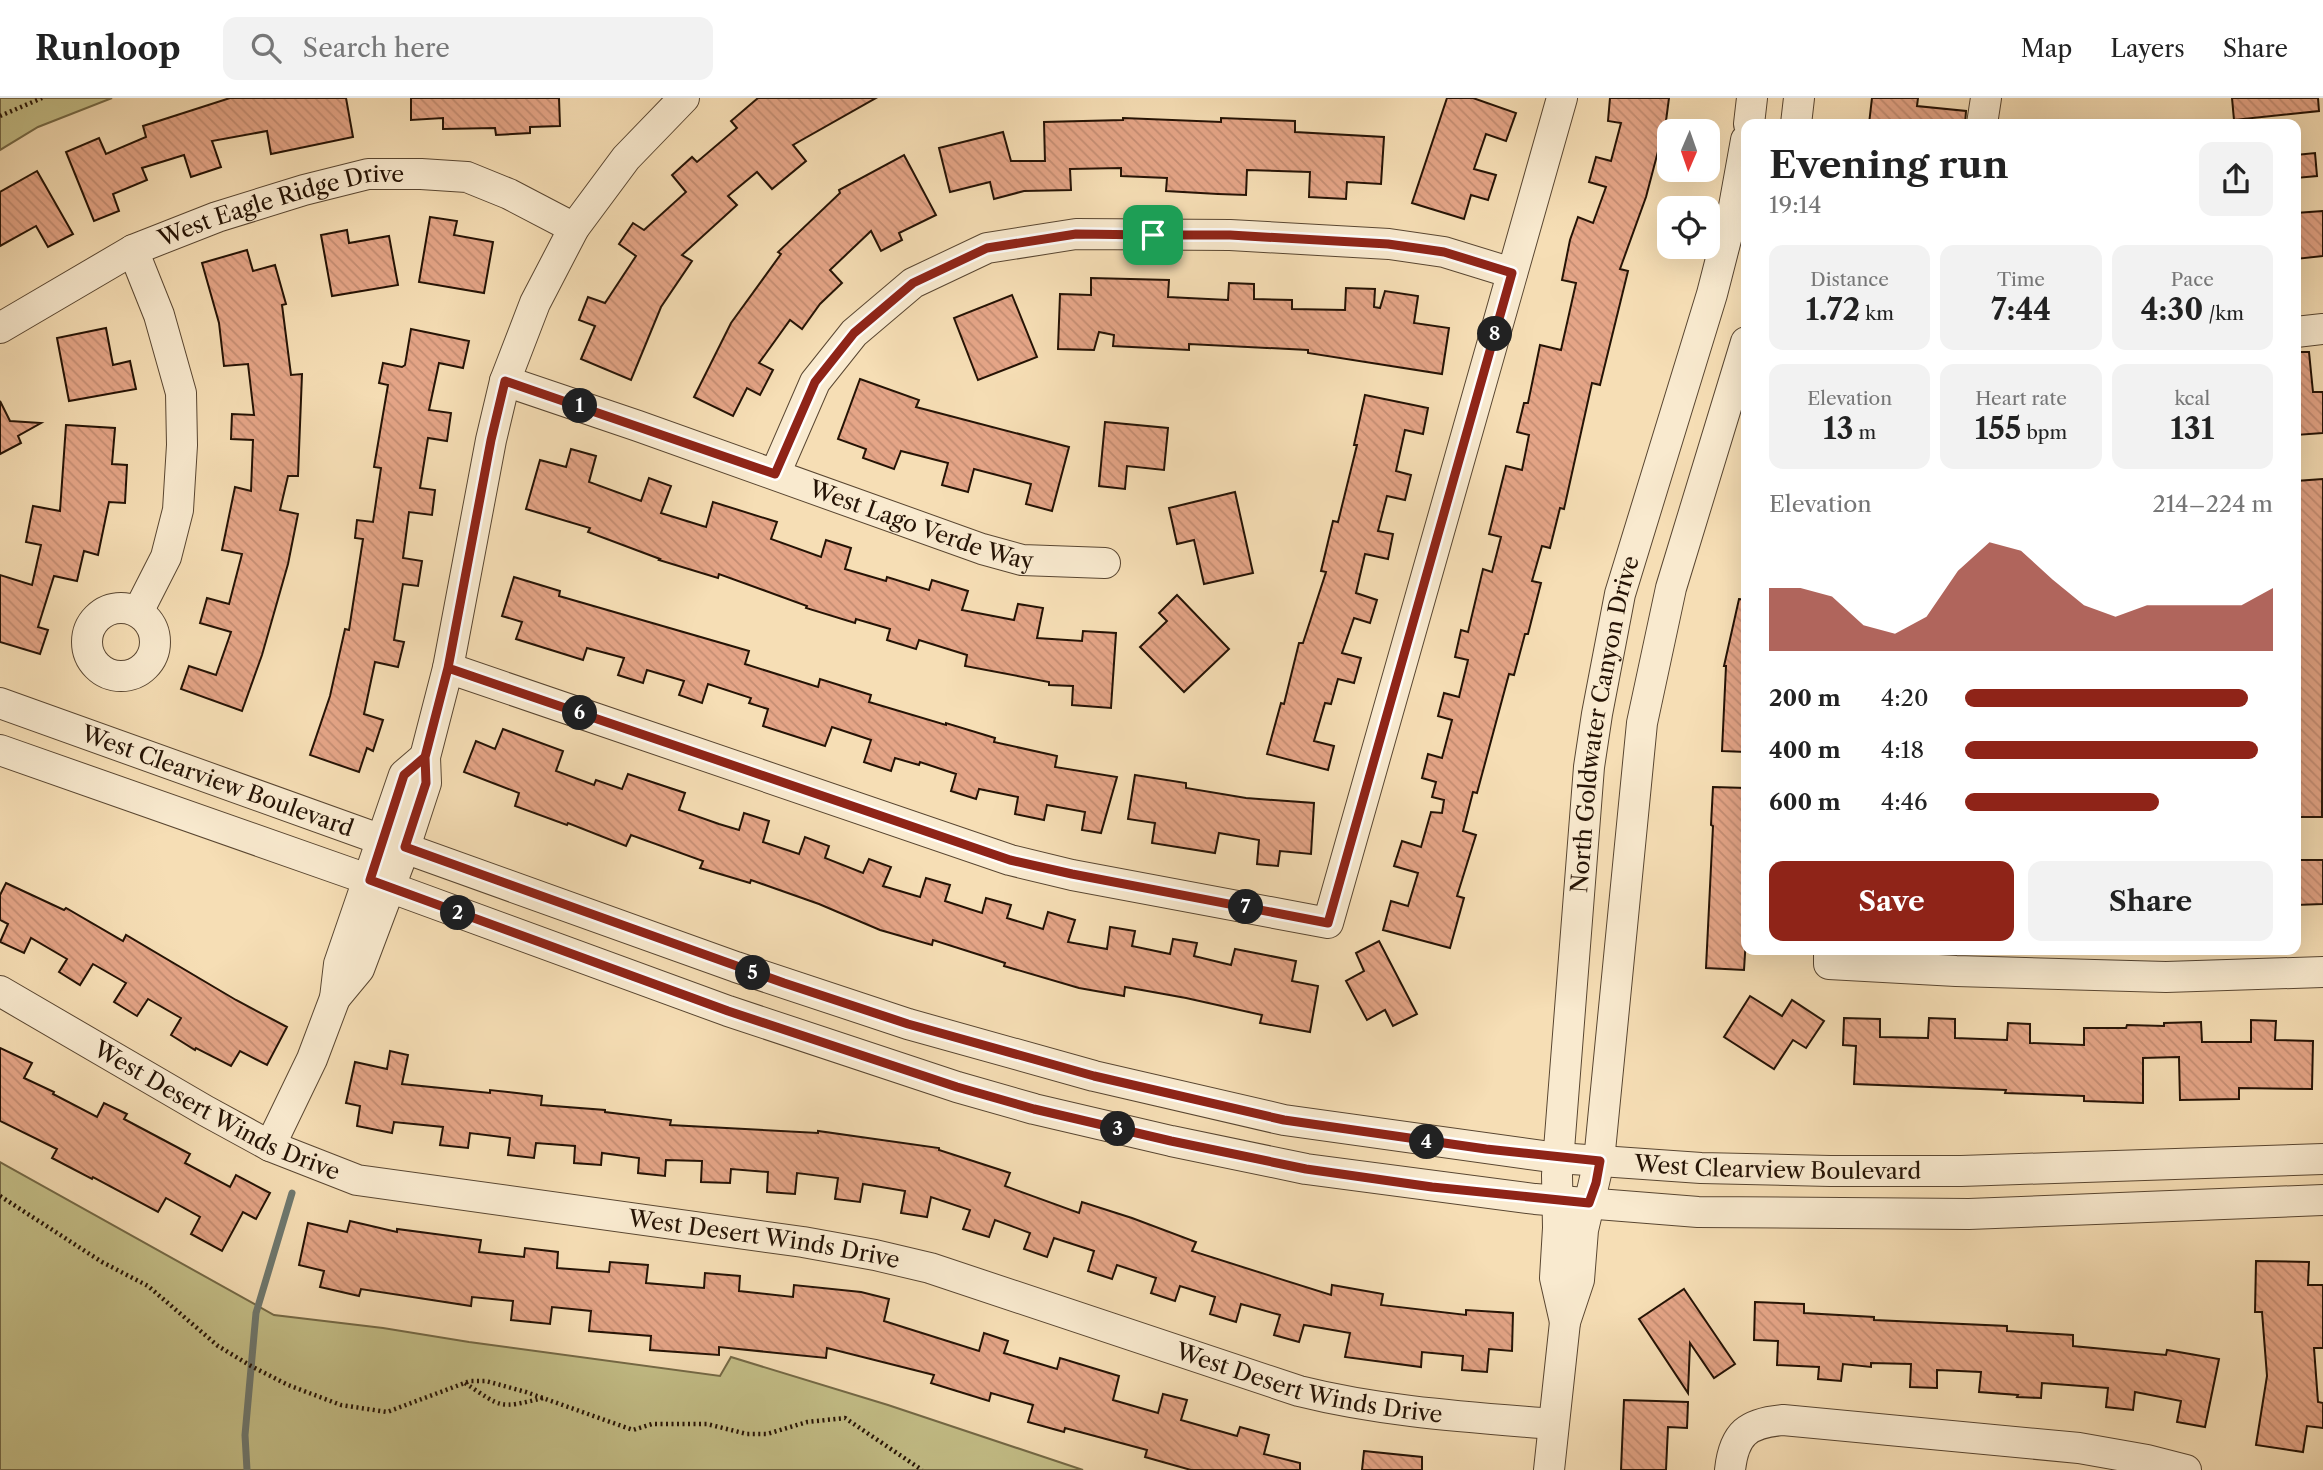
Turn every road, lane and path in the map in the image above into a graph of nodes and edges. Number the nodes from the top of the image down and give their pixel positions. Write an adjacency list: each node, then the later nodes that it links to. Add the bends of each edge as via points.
1 (42, 98): 7 (path)
2 (684, 98): 12 (street, via 626,158)
3 (1562, 98): 14 (street)
4 (1752, 98): 8 (street)
5 (1799, 98): 9 (street)
6 (1986, 98): 10 (street)
7 (0, 116)
8 (1750, 119)
9 (1797, 119)
10 (1983, 119)
11 (1741, 168): 32 (street, North Goldwater Canyon Drive, via 1712,294 1620,594 1605,667 1589,767)
12 (574, 228): 13 (street, West Eagle Ridge Drive, via 467,177 368,174 217,217); 19 (street, via 535,303)
13 (133, 250): 15 (street, West Eagle Ridge Drive); 22 (street, via 159,314 178,380 182,432 178,510 166,557)
14 (1512, 273): 20 (street, via 1444,252 1388,244 1230,235 1076,234 987,248 913,283 854,333 815,382); 23 (street, via 1328,923 1010,860)
15 (0, 328)
16 (2323, 329): 17 (street)
17 (2301, 331)
18 (1741, 358): 34 (street, North Goldwater Canyon Drive, via 1671,588 1643,723)
19 (505, 381): 20 (street, West Lago Verde Way); 23 (street)
20 (775, 474): 21 (street, West Lago Verde Way, via 1022,560)
21 (1105, 563)
22 (138, 612)
23 (448, 668): 26 (street, via 425,757 404,775)
24 (0, 703): 26 (street, West Clearview Boulevard)
25 (0, 750): 27 (street, West Clearview Boulevard)
26 (394, 843): 27 (street); 32 (street, West Clearview Boulevard, via 736,967 1040,1062 1284,1120)
27 (379, 884): 31 (street, via 339,964 335,998 313,1059); 37 (street, West Clearview Boulevard, via 728,1011 1034,1109 1306,1169)
28 (1829, 957): 29 (street, via 1956,971 2166,977)
29 (2323, 972)
30 (0, 991): 31 (street, West Desert Winds Drive)
31 (270, 1146): 42 (street, West Desert Winds Drive, via 357,1180 875,1255 1343,1402)
32 (1558, 1158): 34 (street, West Clearview Boulevard); 37 (street, North Goldwater Canyon Drive)
33 (2323, 1159): 34 (street, West Clearview Boulevard, via 1843,1171)
34 (1600, 1161): 38 (street, North Goldwater Canyon Drive)
35 (0, 1196): 40 (path, via 148,1286 218,1346 318,1397 387,1412)
36 (2323, 1200): 38 (street, West Clearview Boulevard, via 1918,1215 1698,1212)
37 (1558, 1201): 38 (street, West Clearview Boulevard); 39 (street, North Goldwater Canyon Drive, via 1555,1278)
38 (1589, 1203): 39 (street, North Goldwater Canyon Drive, via 1579,1280)
39 (1565, 1322): 42 (street, North Goldwater Canyon Drive)
40 (464, 1382): 41 (path, via 486,1381); 41 (path, via 497,1404 511,1407)
41 (544, 1398): 43 (path, via 633,1430 652,1423 707,1424 767,1434 807,1422 845,1418)
42 (1553, 1424): 44 (street, North Goldwater Canyon Drive)
43 (922, 1470)
44 (1549, 1470)
45 (1730, 1470): 46 (street, via 1737,1440 1751,1426 1783,1420 2078,1448)
46 (2186, 1470)

